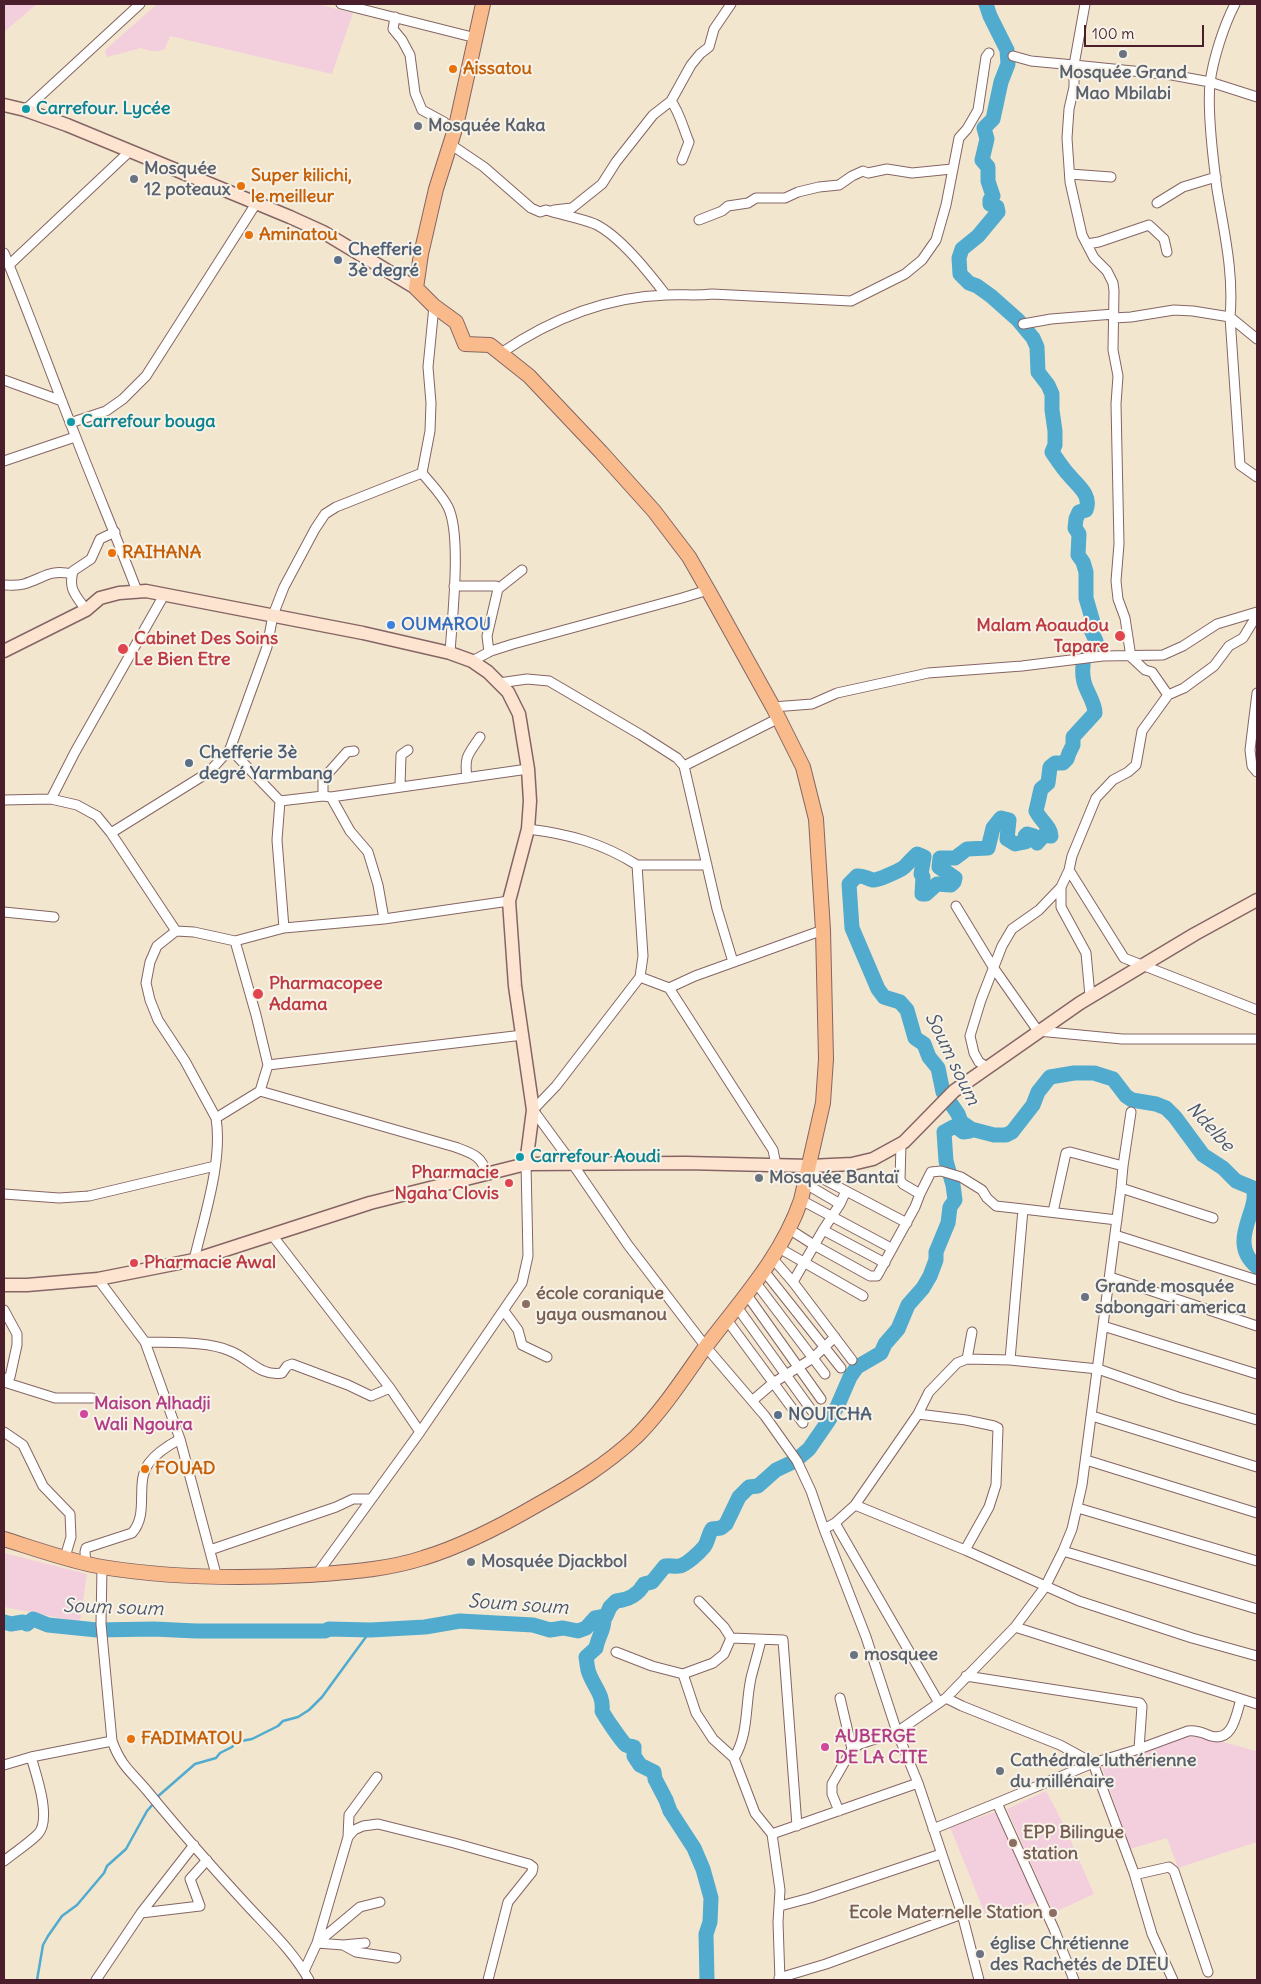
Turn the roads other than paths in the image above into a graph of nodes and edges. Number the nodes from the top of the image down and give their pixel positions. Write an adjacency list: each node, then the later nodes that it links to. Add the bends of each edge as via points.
1 (140, 4): 16 (street)
2 (347, 4): 7 (street)
3 (483, 4): 8 (main road)
4 (731, 4): 14 (street, via 714,29 709,47 691,65)
5 (1085, 4): 11 (street)
6 (1235, 4): 12 (street, via 1225,22)
7 (395, 17): 8 (street); 17 (street, via 393,29 410,55 415,93 422,110)
8 (476, 38): 18 (main road)
9 (989, 53): 21 (street, via 984,64 978,110 959,138)
10 (1013, 56): 11 (street)
11 (1074, 65): 12 (street); 22 (street, via 1067,138)
12 (1210, 82): 13 (street); 24 (street)
13 (1257, 96)
14 (671, 101): 20 (street, via 679,111 689,142); 27 (street, via 653,115 602,184 572,208)
15 (4, 105): 16 (street)
16 (25, 110): 19 (street)
17 (444, 122)
18 (450, 144): 27 (street, via 484,167 531,208 540,212); 33 (main road, via 436,189)
19 (130, 151): 25 (street); 32 (street)
20 (682, 160)
21 (952, 169): 28 (street, via 912,173 887,169 863,171 839,186 818,187 785,198 756,198 748,203 728,206); 34 (street, via 936,240 922,260 905,274 862,297 851,301)
22 (1070, 174): 23 (street); 29 (street)
23 (1111, 177)
24 (1216, 178): 26 (street, via 1183,187); 37 (street, via 1226,233 1232,293)
25 (257, 202): 33 (street, via 324,232); 43 (street, via 146,376 106,411)
26 (1157, 203)
27 (546, 210): 34 (street, via 595,224 607,232 647,271)
28 (699, 220)
29 (1086, 244): 30 (street, via 1149,225 1164,238); 36 (street, via 1113,282)
30 (1168, 252)
31 (4, 253): 32 (street)
32 (9, 265): 42 (street)
33 (416, 288): 35 (main road)
34 (666, 295): 40 (street, via 619,300 567,316)
35 (434, 306): 40 (main road, via 456,322 465,344 490,345); 46 (street, via 428,367 430,431)
36 (1114, 316): 37 (street, via 1185,310); 38 (street, via 1051,319); 63 (street, via 1113,350 1118,376 1119,544 1116,581)
37 (1230, 317): 39 (street); 47 (street, via 1240,465)
38 (1023, 324)
39 (1257, 339)
40 (501, 353): 54 (main road, via 529,376 654,511 689,557)
41 (4, 380): 42 (street)
42 (62, 401): 43 (street)
43 (70, 423): 44 (street)
44 (75, 437): 45 (street); 48 (street)
45 (4, 461)
46 (422, 473): 52 (street, via 448,507 455,545); 59 (street, via 325,514 284,587)
47 (1257, 477)
48 (115, 532): 50 (street, via 100,539 91,559); 55 (street)
49 (522, 570): 53 (street)
50 (72, 574): 51 (street, via 46,574 24,584); 57 (street, via 73,590)
51 (4, 585)
52 (454, 586): 53 (street, via 496,586); 62 (street)
53 (498, 589): 61 (street, via 487,636)
54 (708, 590): 61 (street); 68 (main road)
55 (137, 591): 56 (street); 57 (street, via 100,598)
56 (164, 595): 59 (street); 79 (street)
57 (86, 610): 60 (street)
58 (1257, 614): 63 (street, via 1217,624 1163,655); 67 (street, via 1243,638 1229,646 1214,666 1184,688)
59 (273, 615): 62 (street); 70 (street, via 267,647)
60 (4, 651)
61 (489, 652): 64 (street)
62 (450, 653): 64 (street)
63 (1131, 657): 67 (street, via 1152,672); 68 (street, via 1104,656 928,673 837,693 812,704)
64 (472, 660): 65 (street)
65 (500, 683): 73 (street, via 527,679 549,681 678,758); 74 (street, via 520,714)
66 (1257, 693): 75 (street, via 1250,750 1252,766)
67 (1168, 695): 86 (street, via 1142,730 1136,765 1113,780 1096,798)
68 (776, 713): 73 (street); 95 (main road, via 803,767 816,818)
69 (480, 737): 76 (street, via 465,762)
70 (230, 749): 81 (street); 83 (street, via 209,772)
71 (408, 750): 77 (street, via 401,756)
72 (354, 751): 78 (street, via 347,752 322,779)
73 (684, 766): 84 (street)
74 (528, 769): 76 (street); 82 (street)
75 (1257, 772)
76 (467, 778): 77 (street)
77 (400, 786): 78 (street)
78 (327, 797): 81 (street); 93 (street, via 368,852)
79 (51, 799): 80 (street); 83 (street, via 77,805 90,812)
80 (4, 800)
81 (280, 801): 94 (street, via 277,840)
82 (528, 829): 85 (street, via 597,844); 89 (street)
83 (111, 833): 96 (street)
84 (707, 864): 85 (street); 98 (street)
85 (638, 865): 101 (street, via 643,956)
86 (1069, 870): 87 (street); 99 (street, via 1124,958)
87 (1061, 887): 100 (street, via 1039,910 1012,929); 103 (street, via 1061,907 1086,953)
88 (1257, 900): 99 (street)
89 (509, 901): 93 (street); 106 (street, via 515,986)
90 (956, 906): 100 (street)
91 (4, 912): 92 (street)
92 (54, 916)
93 (384, 919): 94 (street)
94 (284, 928): 97 (street)
95 (823, 930): 98 (street); 121 (main road, via 826,1059 823,1103)
96 (176, 931): 97 (street); 113 (street, via 157,946 146,983 158,1020)
97 (235, 941): 108 (street)
98 (733, 962): 102 (street)
99 (1141, 965): 103 (street); 104 (street)
100 (993, 967): 105 (street); 109 (street, via 970,1036 974,1053)
101 (640, 977): 102 (street); 111 (street, via 556,1086)
102 (669, 988): 117 (street, via 773,1150)
103 (1090, 996): 105 (street)
104 (1257, 1010)
105 (1038, 1031): 107 (street, via 1122,1039); 109 (street)
106 (523, 1035): 108 (street); 111 (street)
107 (1257, 1039)
108 (268, 1065): 110 (street)
109 (987, 1067): 114 (street, via 954,1091)
110 (260, 1091): 113 (street); 120 (street, via 475,1154 485,1165)
111 (533, 1110): 115 (street); 116 (street)
112 (1131, 1112): 119 (street)
113 (216, 1118): 118 (street, via 219,1134)
114 (901, 1144): 121 (street, via 873,1158); 125 (street, via 900,1180)
115 (572, 1163): 116 (street); 117 (street); 162 (street, via 628,1245)
116 (526, 1164): 120 (street); 155 (street, via 528,1256 522,1283)
117 (776, 1165): 121 (street)
118 (215, 1166): 124 (street, via 89,1196 59,1198); 141 (street)
119 (1122, 1166): 122 (street); 129 (street, via 1066,1153)
120 (486, 1174): 136 (street, via 370,1203)
121 (808, 1174): 123 (street); 126 (main road); 127 (street)
122 (1122, 1188): 131 (street); 132 (street)
123 (846, 1191): 127 (street); 133 (street)
124 (4, 1194)
125 (920, 1194): 128 (street, via 931,1172 944,1172 974,1185 996,1206); 133 (street)
126 (801, 1200): 130 (street); 134 (main road)
127 (840, 1204): 130 (street)
128 (1023, 1210): 129 (street); 168 (street)
129 (1053, 1212): 132 (street)
130 (832, 1217): 135 (street); 139 (street)
131 (1213, 1218)
132 (1117, 1220): 137 (street)
133 (906, 1223): 139 (street)
134 (789, 1229): 138 (street); 140 (main road)
135 (823, 1230): 138 (street); 143 (street)
136 (272, 1235): 141 (street); 177 (street)
137 (1115, 1235): 145 (street); 147 (street)
138 (814, 1245): 142 (street); 143 (street, via 873,1277)
139 (891, 1248): 143 (street)
140 (776, 1253): 142 (street); 144 (main road); 148 (street)
141 (194, 1260): 146 (street)
142 (804, 1263): 148 (street); 152 (street)
143 (885, 1263)
144 (764, 1271): 149 (main road); 163 (street)
145 (1110, 1277): 157 (street); 158 (street)
146 (98, 1279): 150 (street); 161 (street)
147 (1257, 1280)
148 (793, 1282): 160 (street)
149 (756, 1283): 151 (main road); 165 (street)
150 (4, 1284)
151 (747, 1295): 153 (main road); 169 (street)
152 (864, 1296)
153 (737, 1307): 156 (main road); 172 (street)
154 (4, 1310): 175 (street, via 17,1334 17,1345 10,1377)
155 (504, 1311): 164 (street, via 518,1330 522,1345); 187 (street)
156 (727, 1320): 162 (main road); 176 (street)
157 (1103, 1326): 171 (street); 174 (street)
158 (1257, 1326)
159 (972, 1332): 166 (street)
160 (835, 1337): 163 (street); 167 (street)
161 (145, 1342): 177 (street, via 230,1350 263,1372 273,1374 282,1373 292,1364 371,1396); 188 (street)
162 (706, 1347): 180 (street); 205 (main road, via 638,1435 584,1479 498,1528 425,1558 386,1568)
163 (824, 1347): 165 (street); 170 (street)
164 (547, 1357)
165 (813, 1358): 169 (street); 173 (street)
166 (967, 1359): 168 (street); 182 (street, via 957,1364 929,1392)
167 (852, 1360)
168 (1010, 1360): 171 (street)
169 (798, 1366): 172 (street); 179 (street)
170 (841, 1368)
171 (1098, 1369): 183 (street); 184 (street)
172 (785, 1374): 176 (street); 181 (street)
173 (825, 1374)
174 (1257, 1374)
175 (4, 1381): 178 (street, via 55,1398)
176 (773, 1383): 180 (street); 185 (street)
177 (390, 1388): 187 (street)
178 (92, 1398)
179 (821, 1399)
180 (752, 1401): 196 (street, via 797,1461)
181 (812, 1411)
182 (918, 1414): 192 (street); 199 (street, via 998,1428 996,1485 989,1507)
183 (1092, 1416): 189 (street); 190 (street)
184 (1257, 1420)
185 (802, 1423)
186 (4, 1432): 201 (street, via 24,1446 43,1486 70,1514 71,1537)
187 (420, 1432): 191 (street)
188 (180, 1439): 198 (street); 203 (street, via 149,1463 142,1477 142,1503 132,1533 86,1548)
189 (1086, 1460): 193 (street); 194 (street)
190 (1257, 1467)
191 (370, 1498): 198 (street, via 353,1499); 205 (street)
192 (855, 1504): 195 (street); 199 (street)
193 (1078, 1508): 200 (street); 202 (street)
194 (1257, 1513)
195 (835, 1523): 196 (street); 219 (street)
196 (824, 1530): 221 (street, via 866,1637)
197 (4, 1539): 201 (main road)
198 (210, 1550): 206 (street)
199 (965, 1550): 207 (street)
200 (1063, 1550): 207 (street); 209 (street)
201 (65, 1557): 203 (main road)
202 (1257, 1561)
203 (86, 1563): 204 (main road)
204 (102, 1567): 206 (main road); 222 (street, via 101,1624)
205 (317, 1574): 206 (main road)
206 (218, 1578)
207 (1044, 1587): 210 (street); 214 (street, via 1192,1638)
208 (700, 1601): 211 (street)
209 (1257, 1609)
210 (1015, 1627): 216 (street); 218 (street)
211 (731, 1638): 212 (street); 215 (street, via 724,1654 713,1663)
212 (761, 1640): 226 (street, via 751,1678 740,1749); 233 (street, via 783,1640)
213 (616, 1652): 215 (street)
214 (1257, 1656)
215 (684, 1674): 226 (street, via 696,1713 713,1739)
216 (966, 1676): 219 (street); 224 (street, via 1142,1704)
217 (840, 1698): 223 (street)
218 (1241, 1699): 220 (street); 224 (street, via 1230,1732 1225,1735 1214,1736 1195,1730)
219 (942, 1701): 221 (street); 227 (street, via 1060,1745)
220 (1257, 1704)
221 (897, 1732): 223 (street); 230 (street)
222 (112, 1741): 225 (street); 237 (street, via 125,1768)
223 (852, 1749): 232 (street, via 832,1784)
224 (1139, 1749): 227 (street)
225 (31, 1757): 228 (street); 240 (street, via 42,1796 43,1824 40,1832)
226 (734, 1758): 235 (street, via 755,1813)
227 (1093, 1762): 231 (street); 241 (street)
228 (4, 1765)
229 (377, 1777): 236 (street, via 349,1815)
230 (918, 1783): 232 (street); 234 (street)
231 (997, 1803): 234 (street); 257 (street)
232 (839, 1812): 233 (street)
233 (797, 1826): 235 (street)
234 (933, 1829): 238 (street)
235 (772, 1834): 243 (street)
236 (348, 1837): 247 (street); 255 (street, via 363,1826 378,1824 454,1842 533,1867 508,1902)
237 (194, 1846): 239 (street); 244 (street)
238 (941, 1854): 243 (street); 245 (street)
239 (207, 1860): 244 (street, via 190,1879 200,1906); 250 (street, via 284,1944)
240 (4, 1861)
241 (1134, 1872): 251 (street, via 1138,1874 1169,1867 1174,1871); 258 (street, via 1152,1934)
242 (380, 1902): 247 (street, via 360,1907)
243 (780, 1906): 252 (street)
244 (142, 1913): 253 (street)
245 (962, 1914): 252 (street); 256 (street)
246 (365, 1943): 248 (street)
247 (317, 1944): 248 (street); 250 (street)
248 (342, 1945): 249 (street, via 356,1952)
249 (396, 1958)
250 (304, 1972): 254 (street)
251 (1208, 1972)
252 (780, 1979)
253 (96, 1980)
254 (309, 1980)
255 (488, 1980)
256 (978, 1980)
257 (1074, 1980)
258 (1173, 1980)

